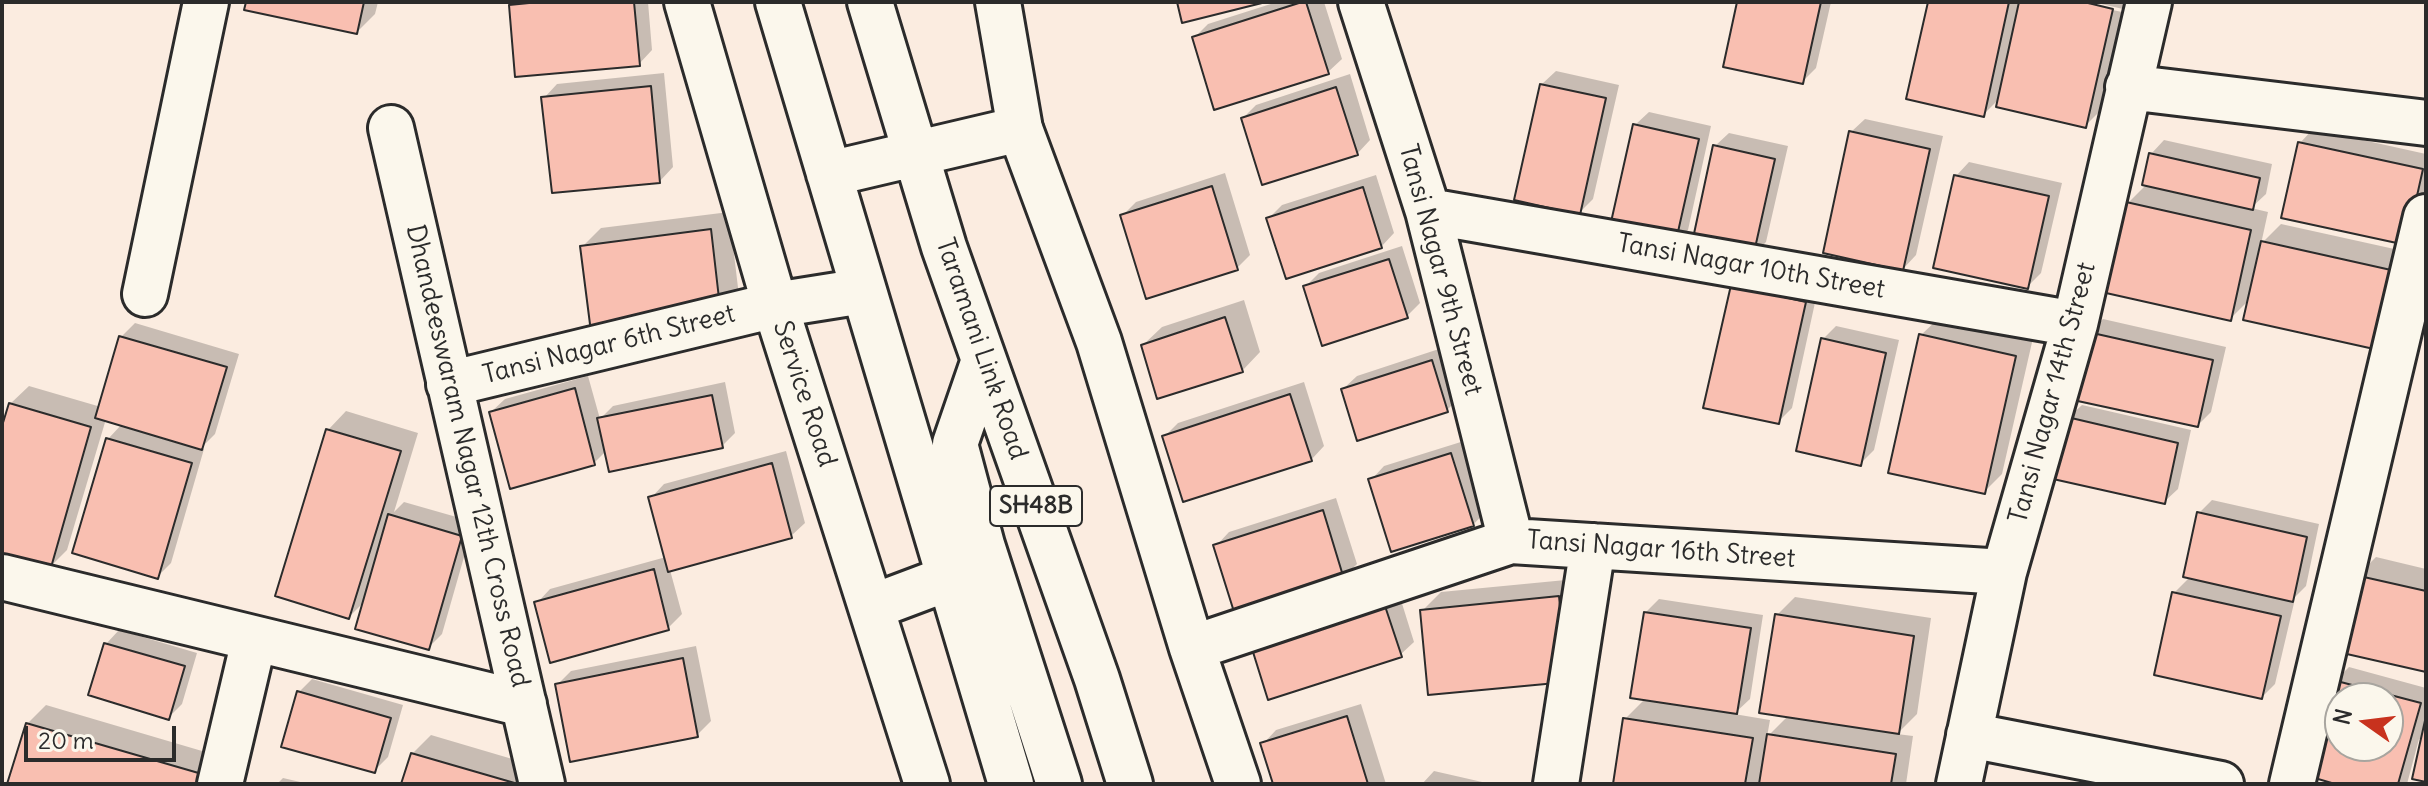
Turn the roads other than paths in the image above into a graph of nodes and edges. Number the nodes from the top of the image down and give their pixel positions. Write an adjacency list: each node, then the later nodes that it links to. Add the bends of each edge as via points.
1 (206, 2): 17 (street)
2 (687, 2): 18 (street, Service Road)
3 (778, 2): 13 (street)
4 (870, 2): 12 (street, Taramani Link Road / SH48B)
5 (998, 2): 11 (street)
6 (1361, 2): 14 (street, Tansi Nagar 9th Street)
7 (2148, 2): 8 (street, Tansi Nagar 14th Street)
8 (2128, 87): 9 (street); 19 (street, Tansi Nagar 14th Street)
9 (2426, 123)
10 (391, 128): 21 (street, Dhandeeswaram Nagar 12th Cross Road)
11 (1020, 129): 12 (street); 29 (street, via 1099,342)
12 (917, 152): 13 (street); 20 (street, Taramani Link Road / SH48B)
13 (829, 174): 16 (street)
14 (1428, 211): 19 (street, Tansi Nagar 10th Street); 22 (street, Tansi Nagar 9th Street)
15 (2426, 217): 42 (street)
16 (863, 291): 18 (street, Tansi Nagar 6th Street); 26 (street)
17 (145, 294)
18 (775, 305): 21 (street, Tansi Nagar 6th Street); 27 (street, Service Road)
19 (2075, 324): 24 (street, Tansi Nagar 14th Street)
20 (984, 360): 36 (street, via 955,444); 37 (street, Taramani Link Road / SH48B)
21 (449, 384): 30 (street, Dhandeeswaram Nagar 12th Cross Road)
22 (1511, 541): 23 (street, Tansi Nagar 16th Street); 29 (street, Tansi Nagar 16th Street)
23 (1593, 546): 24 (street, Tansi Nagar 16th Street); 39 (street)
24 (2004, 572): 31 (street, Tansi Nagar 14th Street)
25 (2, 577): 28 (street)
26 (949, 578): 27 (street); 35 (street)
27 (872, 607): 34 (street, Service Road)
28 (254, 640): 30 (street); 32 (street)
29 (1192, 648): 38 (street)
30 (524, 704): 33 (street, Dhandeeswaram Nagar 12th Cross Road)
31 (1969, 735): 40 (street, Tansi Nagar 14th Street); 41 (street)
32 (220, 784)
33 (542, 784)
34 (927, 784)
35 (1011, 784)
36 (1059, 784)
37 (1130, 784)
38 (1238, 784)
39 (1556, 784)
40 (1959, 784)
41 (2221, 784)
42 (2292, 784)

